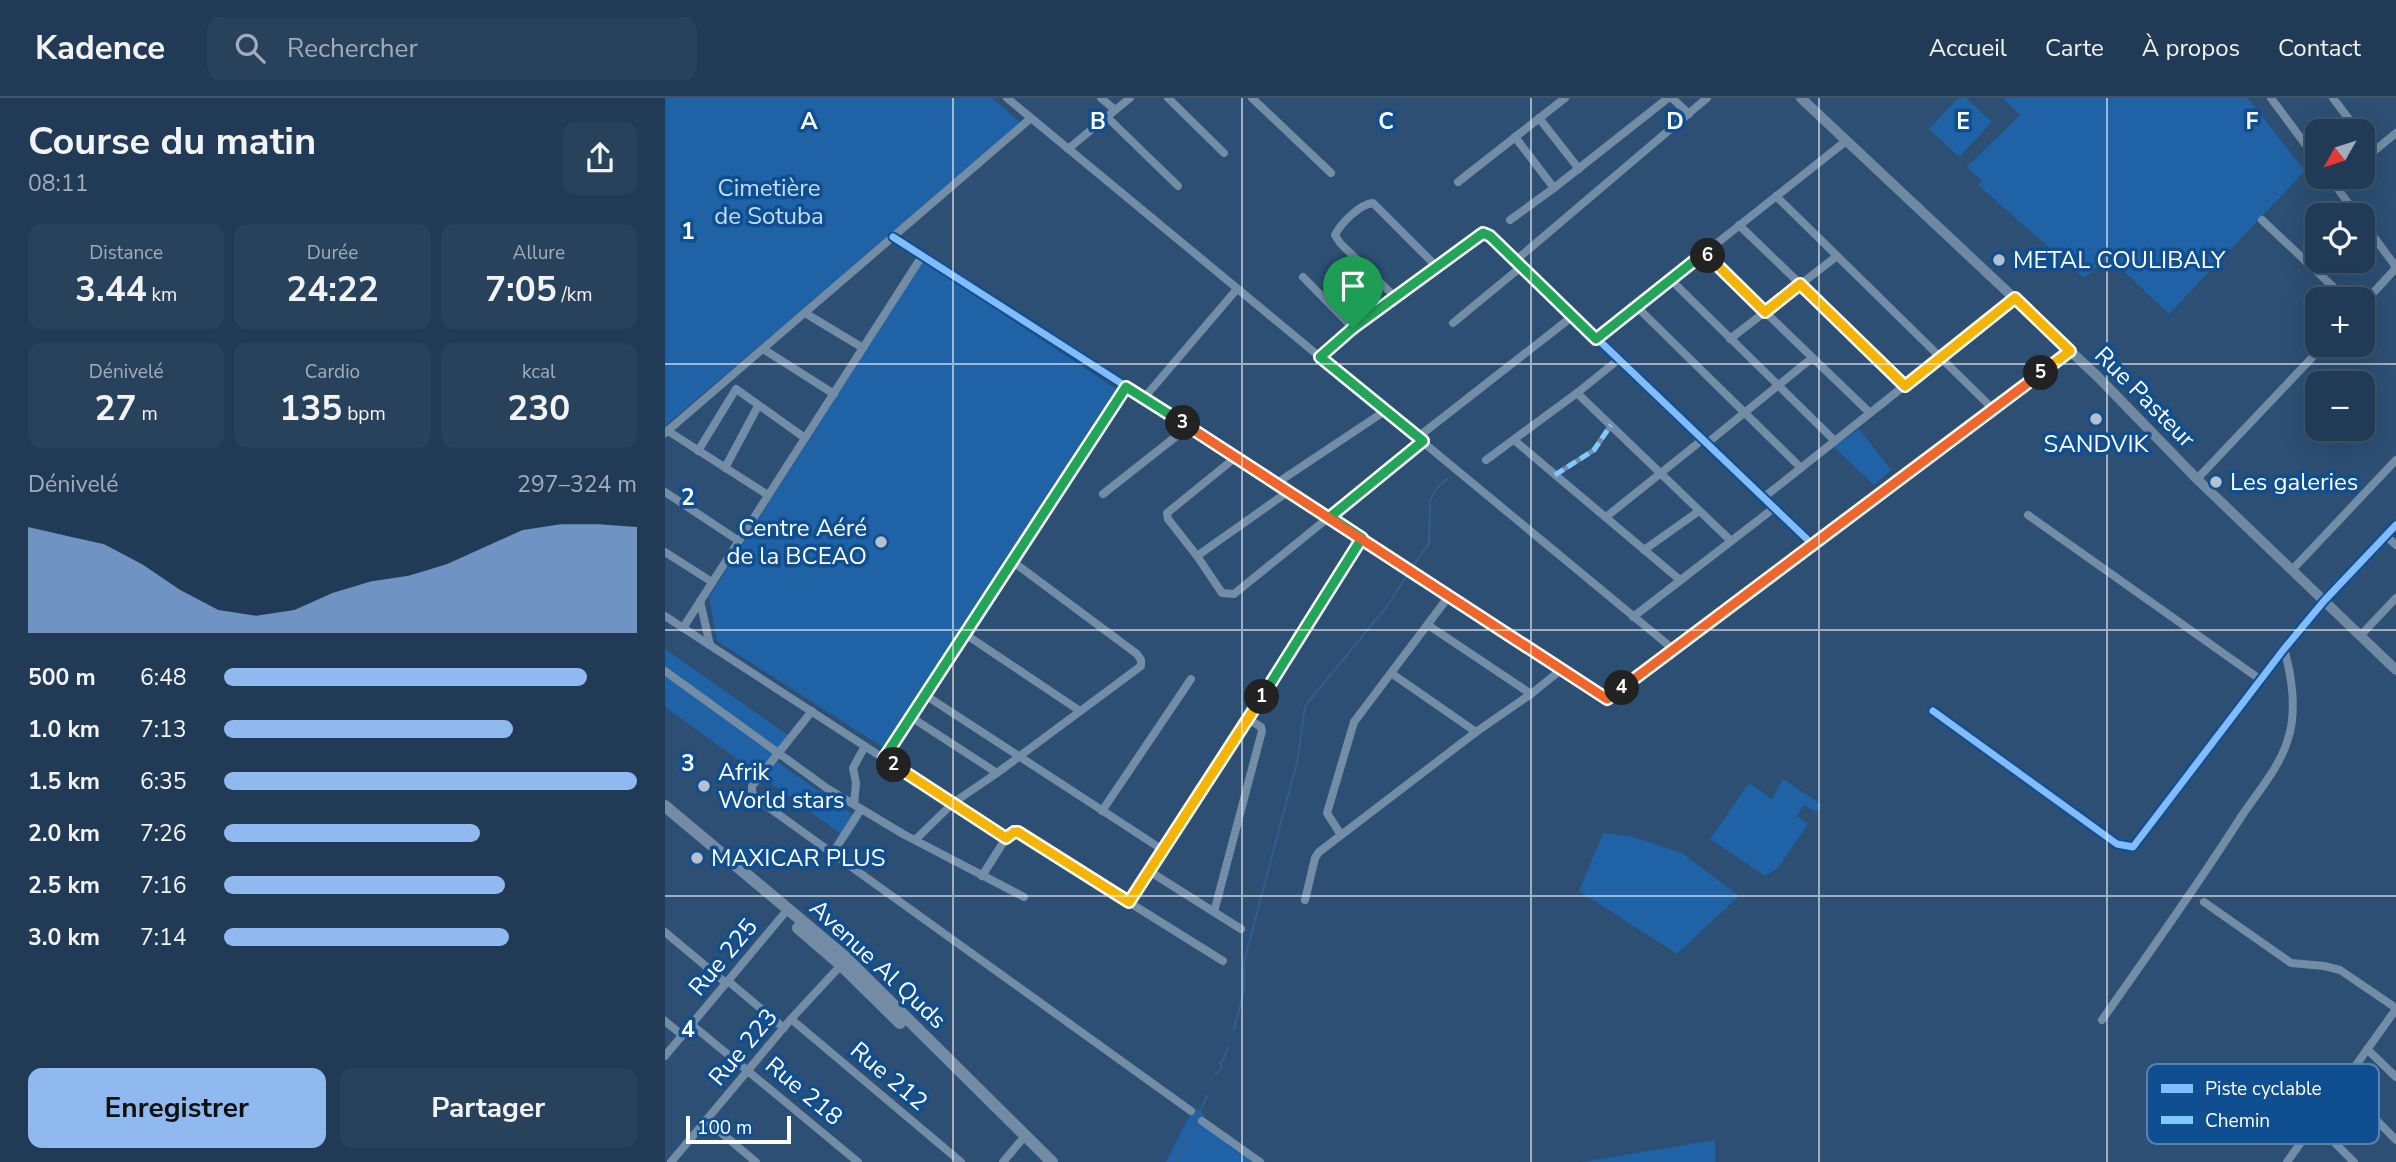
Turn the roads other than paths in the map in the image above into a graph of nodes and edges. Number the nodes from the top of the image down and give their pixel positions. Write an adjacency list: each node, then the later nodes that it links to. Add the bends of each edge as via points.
1 (1007, 98): 15 (street)
2 (1101, 98): 12 (street)
3 (1131, 98): 12 (street)
4 (1168, 98): 24 (street)
5 (1252, 98): 26 (street)
6 (1565, 98): 16 (street)
7 (1670, 98): 13 (street); 25 (street)
8 (1707, 98): 13 (street)
9 (2271, 98): 21 (street)
10 (2333, 98): 17 (street)
11 (1809, 100): 20 (main road, Rue Pasteur)
12 (1115, 110): 14 (street)
13 (1689, 114): 39 (street)
14 (1107, 117): 22 (street); 28 (street)
15 (1031, 118): 22 (street); 34 (street)
16 (1539, 118): 19 (street); 25 (street)
17 (2349, 119)
18 (2396, 133): 23 (street)
19 (1515, 137): 27 (street); 29 (street)
20 (1846, 141): 30 (street); 49 (main road, Rue Pasteur)
21 (2305, 144)
22 (1068, 149): 46 (street)
23 (2375, 149)
24 (1224, 153)
25 (1579, 169): 29 (street)
26 (1331, 173)
27 (1458, 182)
28 (1178, 186)
29 (1554, 188): 32 (street)
30 (1776, 196): 33 (street); 38 (street)
31 (2262, 219): 45 (street)
32 (1510, 220)
33 (1739, 225): 36 (street); 44 (street)
34 (893, 237): 37 (street); 52 (street)
35 (2375, 239): 41 (street)
36 (1704, 253): 43 (street); 51 (street)
37 (922, 256): 58 (street); 68 (street)
38 (1837, 256): 44 (street); 62 (street)
39 (1518, 264): 40 (street, via 1483,233); 53 (street); 54 (street)
40 (1437, 267): 48 (street); 48 (street, via 1373,204 1365,204 1335,235)
41 (2396, 268): 47 (street)
42 (1303, 276): 55 (street)
43 (1671, 280): 50 (street); 57 (street)
44 (1800, 284): 51 (street); 67 (street)
45 (2333, 287)
46 (1237, 289): 61 (street); 71 (street)
47 (2375, 291)
48 (1395, 297): 55 (street)
49 (2015, 298): 60 (main road, Rue Pasteur); 62 (street)
50 (1637, 307): 56 (street); 75 (street)
51 (1765, 312): 57 (street); 64 (street)
52 (805, 313): 58 (street); 59 (street)
53 (1573, 316): 56 (street); 81 (street)
54 (1453, 323)
55 (1353, 328): 61 (street)
56 (1596, 339): 65 (street)
57 (1730, 339): 66 (street)
58 (863, 348): 70 (street)
59 (763, 349): 70 (street); 79 (street)
60 (2070, 351): 73 (street); 93 (main road, Rue Pasteur)
61 (1320, 357): 74 (street)
62 (1940, 357): 67 (street); 73 (street)
63 (2313, 357): 93 (street)
64 (1812, 358): 66 (street); 76 (street)
65 (1618, 360): 69 (street); 84 (street)
66 (1778, 385): 75 (street); 83 (street)
67 (1905, 386): 76 (street)
68 (1126, 387): 71 (street); 115 (street)
69 (1577, 393): 77 (street); 82 (street)
70 (834, 394): 80 (street)
71 (1144, 398): 78 (street)
72 (758, 406): 80 (street); 85 (street, via 736,389); 89 (street)
73 (1992, 408): 110 (street)
74 (1385, 411): 81 (street); 94 (street)
75 (1744, 412): 84 (street); 90 (street)
76 (1870, 413): 83 (street)
77 (1611, 425): 91 (street); 92 (street, via 1594,450)
78 (1188, 427): 86 (street); 97 (street)
79 (666, 432): 85 (street)
80 (805, 438): 98 (street)
81 (1421, 439): 103 (street); 124 (street)
82 (1514, 440): 87 (street); 92 (street)
83 (1835, 441): 90 (street)
84 (1704, 442): 91 (street); 99 (street)
85 (698, 451): 89 (street)
86 (1236, 457): 94 (street); 114 (street, via 1167,513)
87 (1486, 460)
88 (2396, 460): 116 (street)
89 (725, 468): 98 (street)
90 (1801, 468): 99 (street)
91 (1660, 473): 101 (street); 104 (street)
92 (1555, 475): 104 (street)
93 (2197, 479): 116 (main road, Rue Pasteur)
94 (1277, 483): 95 (street)
95 (1289, 491): 103 (street); 114 (street)
96 (665, 492): 108 (street)
97 (1103, 494)
98 (768, 495): 108 (street)
99 (1763, 498): 100 (street)
100 (1774, 508): 109 (street); 110 (street)
101 (1699, 511): 109 (street); 112 (street)
102 (2028, 515): 137 (street)
103 (1330, 517): 107 (street); 114 (street, via 1234,594 1222,593)
104 (1606, 517): 112 (street)
105 (2396, 525): 106 (street)
106 (2386, 536): 111 (street); 122 (street)
107 (1362, 538): 119 (street); 144 (street)
108 (739, 541): 118 (street)
109 (1731, 541): 117 (street)
110 (1812, 544): 130 (street)
111 (2396, 545)
112 (1644, 550): 117 (street)
113 (665, 552): 118 (street)
114 (1198, 555)
115 (1012, 561): 127 (street); 142 (street, via 1141,660 1140,666)
116 (2292, 570): 122 (main road, Rue Pasteur)
117 (1680, 580): 124 (street)
118 (712, 582): 121 (street)
119 (1449, 596): 125 (street); 132 (street)
120 (2396, 597): 128 (street)
121 (700, 601): 126 (street); 129 (street)
122 (2325, 601): 128 (main road, Rue Pasteur); 131 (street)
123 (665, 616): 126 (street)
124 (1633, 617): 130 (street)
125 (1428, 625): 135 (street); 138 (street)
126 (683, 628): 129 (street)
127 (965, 634): 139 (street); 142 (street)
128 (2360, 636): 133 (main road, Rue Pasteur)
129 (710, 645): 141 (street)
130 (1673, 649): 132 (street, via 1607,699)
131 (2284, 649): 137 (street); 176 (street, via 2292,720 2288,741 2235,827)
132 (1562, 669): 138 (street)
133 (2396, 670)
134 (665, 671): 147 (street)
135 (1391, 673): 145 (street); 156 (street, via 1354,722 1340,762 1327,813)
136 (1191, 678): 154 (street)
137 (2260, 680): 140 (street, via 2133,847 2117,844)
138 (1531, 694): 145 (street)
139 (925, 695): 143 (street); 148 (street)
140 (1933, 710)
141 (812, 711): 146 (street); 147 (street)
142 (1080, 711): 148 (street)
143 (911, 717): 149 (street); 150 (street)
144 (1248, 719): 159 (street); 167 (street, via 1262,731)
145 (1476, 732): 156 (street)
146 (865, 746): 149 (street); 153 (street, via 853,768)
147 (778, 754): 153 (street); 160 (street, via 752,792)
148 (1019, 757): 150 (street); 154 (street)
149 (884, 758): 151 (street)
150 (997, 773): 151 (street)
151 (953, 803): 157 (street); 158 (street)
152 (665, 806): 172 (main road, Avenue Al Quds)
153 (858, 806): 158 (street); 160 (street)
154 (1102, 811): 159 (street)
155 (665, 814): 168 (main road, Avenue Al Quds)
156 (1341, 835): 164 (street, via 1315,858)
157 (1006, 838): 162 (street); 165 (street, via 1018,832)
158 (915, 841): 162 (street)
159 (1163, 850): 161 (street)
160 (832, 854): 186 (street)
161 (1149, 871): 165 (street); 167 (street)
162 (982, 876): 163 (street)
163 (1024, 897)
164 (1305, 900)
165 (1129, 902): 171 (street)
166 (2204, 902): 174 (street, via 2291,963 2340,970)
167 (1214, 912): 169 (street)
168 (783, 915): 172 (main road, Avenue Al Quds); 173 (street, Rue 225)
169 (1241, 929)
170 (665, 932): 173 (street)
171 (1223, 961)
172 (844, 962): 175 (street, Rue 223); 190 (main road, Avenue Al Quds)
173 (727, 982): 178 (street, Rue 225); 179 (street)
174 (2396, 1010): 181 (street)
175 (791, 1019): 179 (street, Rue 223); 197 (street, Rue 212)
176 (2102, 1020)
177 (665, 1021): 180 (street)
178 (691, 1024): 180 (street, Rue 225); 184 (street, Rue 218)
179 (784, 1028): 184 (street, Rue 223)
180 (682, 1035): 182 (street, Rue 225)
181 (2367, 1049): 183 (street); 185 (street)
182 (665, 1056)
183 (2357, 1064)
184 (748, 1070): 187 (street, Rue 223); 196 (street, Rue 218)
185 (2396, 1077)
186 (1191, 1111)
187 (706, 1120): 194 (street, Rue 223); 195 (street)
188 (1202, 1121): 201 (street)
189 (2379, 1123): 191 (street)
190 (1023, 1138): 198 (street); 199 (main road, Avenue Al Quds); 200 (main road, Avenue Al Quds)
191 (2396, 1140)
192 (2300, 1144): 202 (street)
193 (2336, 1144): 203 (street)
194 (671, 1162)
195 (756, 1162)
196 (858, 1162)
197 (961, 1162)
198 (1003, 1162)
199 (1042, 1162)
200 (1052, 1162)
201 (1260, 1162)
202 (2287, 1162)
203 (2354, 1162)

